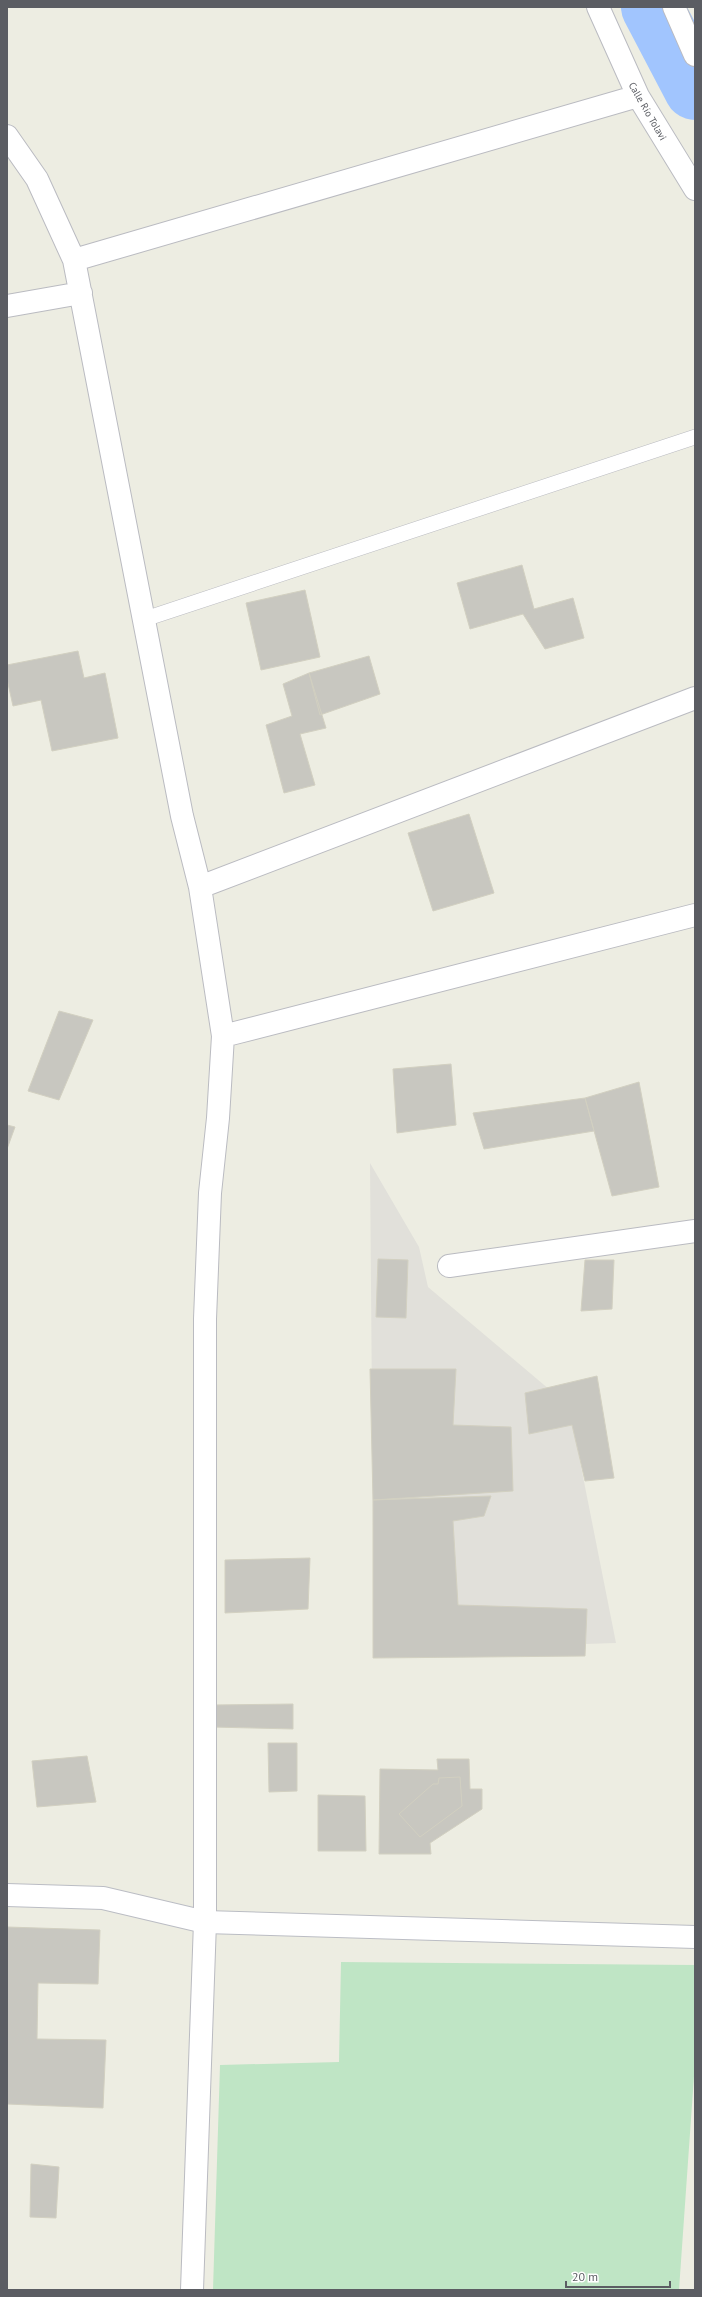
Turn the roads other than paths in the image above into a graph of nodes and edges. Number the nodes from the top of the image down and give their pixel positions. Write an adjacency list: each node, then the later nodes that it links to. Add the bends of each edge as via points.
1 (598, 7): 4 (street, Calle Río Tolavi)
2 (674, 7): 3 (street)
3 (695, 55)
4 (638, 96): 6 (street, Calle Río Tolavi); 7 (street)
5 (7, 136): 7 (street, via 37,179)
6 (695, 189)
7 (74, 260): 8 (street)
8 (81, 293): 9 (street); 11 (street)
9 (7, 306)
10 (695, 437): 11 (lane)
11 (145, 619): 13 (street, via 182,816)
12 (695, 698): 13 (street)
13 (200, 887): 15 (street)
14 (695, 915): 15 (street)
15 (223, 1036): 19 (street, via 210,1193 205,1319)
16 (695, 1231): 17 (street)
17 (449, 1266)
18 (7, 1895): 19 (street, via 103,1898)
19 (205, 1922): 20 (street); 21 (street)
20 (695, 1937)
21 (192, 2290)

